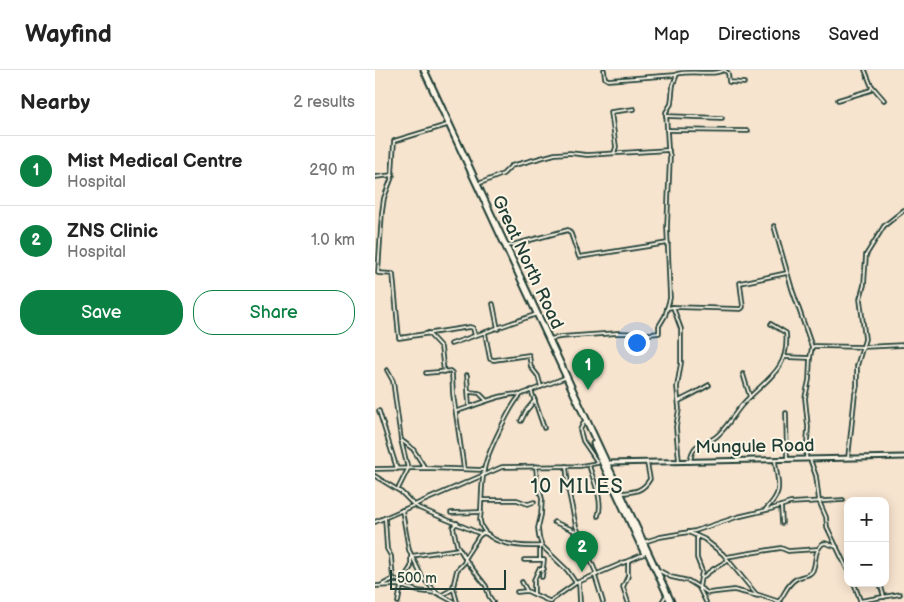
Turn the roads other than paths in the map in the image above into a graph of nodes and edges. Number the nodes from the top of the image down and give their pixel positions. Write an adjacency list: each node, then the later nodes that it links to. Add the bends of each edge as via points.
1 (423, 70): 13 (highway, Great North Road); 20 (highway, Great North Road)
2 (604, 70): 5 (street, via 608,80)
3 (724, 70): 5 (street); 6 (street, via 728,73 729,82)
4 (865, 70): 7 (street)
5 (676, 75): 11 (street)
6 (744, 83)
7 (872, 86): 8 (street, via 871,90); 9 (street)
8 (838, 100)
9 (884, 100)
10 (634, 108): 17 (street, via 610,113)
11 (667, 116): 12 (street); 14 (street)
12 (722, 118)
13 (447, 125): 18 (street, via 394,142); 29 (highway, Great North Road)
14 (667, 130): 15 (street); 16 (street)
15 (748, 131)
16 (669, 150): 17 (street); 23 (street)
17 (615, 153): 20 (street, via 551,155 511,166 503,174)
18 (393, 176): 19 (street); 32 (street, via 383,200 378,273 393,274 399,338)
19 (375, 177)
20 (477, 184): 24 (highway, Great North Road)
21 (904, 210): 39 (street, via 884,226 866,255 860,299 865,334)
22 (774, 226): 25 (street)
23 (668, 242): 24 (street, via 579,257 567,230); 28 (street, via 670,298)
24 (506, 247): 29 (highway, Great North Road)
25 (787, 273): 27 (street, via 740,282 741,309); 38 (street)
26 (493, 304): 31 (street)
27 (673, 307): 28 (street); 56 (street, via 681,328)
28 (667, 308): 35 (street, via 657,334 618,333)
29 (536, 315): 31 (street); 35 (highway, Great North Road); 47 (highway, Great North Road)
30 (771, 324): 40 (street, via 786,333)
31 (498, 329): 33 (street)
32 (428, 333): 34 (street, via 470,327); 43 (street, via 441,346)
33 (485, 333): 34 (street); 49 (street, via 490,359 529,355)
34 (475, 336): 36 (street)
35 (549, 339): 47 (highway, Great North Road)
36 (451, 344)
37 (904, 345): 39 (street)
38 (812, 347): 39 (street); 41 (street)
39 (863, 347): 65 (street, via 857,366)
40 (784, 357): 41 (street); 53 (street, via 777,371)
41 (810, 358): 68 (street, via 805,400)
42 (387, 370): 64 (street, via 393,381)
43 (444, 372): 44 (street); 59 (street, via 452,373)
44 (426, 373)
45 (743, 374): 53 (street)
46 (467, 375): 51 (street)
47 (566, 378): 49 (street); 62 (highway, Great North Road); 72 (highway, Great North Road)
48 (709, 385): 56 (street)
49 (541, 387): 50 (street)
50 (531, 390): 52 (street); 54 (street)
51 (468, 392): 55 (street, via 479,393); 57 (street)
52 (521, 395): 55 (street); 82 (street, via 512,407)
53 (750, 397): 71 (street, via 717,437 694,448)
54 (535, 400): 61 (street); 63 (street)
55 (488, 401): 57 (street)
56 (679, 401): 70 (street, via 676,427)
57 (469, 406): 59 (street)
58 (379, 411): 79 (street)
59 (456, 411): 81 (street)
60 (786, 413): 67 (street)
61 (521, 421)
62 (584, 422): 74 (street, via 580,430 583,441 598,463); 116 (highway, Great North Road)
63 (544, 428)
64 (401, 440): 77 (street, via 413,449); 80 (street)
65 (847, 458): 66 (street, Mungule Road); 68 (street, Mungule Road)
66 (904, 458)
67 (787, 459): 68 (street, Mungule Road); 69 (street, Mungule Road)
68 (808, 459): 89 (street, via 816,476)
69 (775, 460): 71 (street, Mungule Road); 93 (street, via 779,492)
70 (679, 462): 71 (street, Mungule Road); 73 (street, Mungule Road)
71 (690, 462)
72 (607, 463): 73 (street, Mungule Road); 86 (highway, Great North Road)
73 (647, 463): 86 (street, via 650,479 645,486 635,492)
74 (589, 465): 76 (street); 97 (street, via 600,498)
75 (536, 466): 76 (street); 83 (street, via 506,466); 111 (street, via 542,499 538,532)
76 (567, 466): 105 (street)
77 (425, 468): 80 (street); 81 (street)
78 (375, 469): 79 (street)
79 (397, 469): 80 (street)
80 (408, 469): 85 (street)
81 (464, 469): 82 (street)
82 (484, 470): 83 (street)
83 (484, 473): 87 (street); 91 (street)
84 (375, 476): 85 (street)
85 (398, 490): 91 (street)
86 (621, 493): 110 (highway, Great North Road)
87 (482, 500): 90 (street); 95 (street)
88 (843, 500): 89 (street)
89 (819, 501): 92 (street); 112 (street)
90 (534, 502)
91 (413, 504): 94 (street); 99 (street)
92 (781, 506): 93 (street); 103 (street)
93 (766, 509): 106 (street)
94 (402, 510): 98 (street); 117 (street)
95 (481, 512): 96 (street); 108 (street, via 481,523)
96 (451, 513)
97 (598, 516)
98 (385, 518): 100 (street); 129 (street)
99 (450, 520): 102 (street); 104 (street)
100 (375, 522)
101 (554, 522): 105 (street)
102 (457, 523): 104 (street); 107 (street)
103 (782, 523)
104 (453, 527): 113 (street)
105 (577, 532): 115 (street, via 575,536); 127 (street)
106 (689, 532): 109 (street); 110 (street)
107 (481, 534): 108 (street); 119 (street)
108 (487, 534): 111 (street, via 511,545)
109 (697, 536): 118 (street); 130 (street)
110 (644, 542): 116 (highway, Great North Road)
111 (541, 546): 120 (street); 133 (street)
112 (837, 547): 114 (street, via 823,543); 124 (street)
113 (459, 549): 117 (street); 119 (street)
114 (818, 549): 118 (street, via 788,551 781,548); 150 (street, via 813,571 796,578)
115 (581, 551)
116 (647, 552): 123 (street); 126 (highway, Great North Road); 149 (highway, Great North Road)
117 (411, 556): 131 (street, via 411,567); 143 (street, via 426,582)
118 (726, 557): 122 (street)
119 (465, 558): 140 (street, via 454,577); 154 (street, via 487,586)
120 (540, 559): 121 (street); 125 (street, via 544,560)
121 (524, 560)
122 (728, 560): 130 (street); 147 (street)
123 (628, 561): 127 (street); 158 (street, via 628,576 623,587)
124 (844, 562)
125 (544, 569): 128 (street); 144 (street, via 539,569 534,580)
126 (656, 570): 139 (street, via 689,581); 149 (highway, Great North Road)
127 (596, 575): 133 (street); 157 (street)
128 (542, 577)
129 (393, 579): 131 (street); 135 (street)
130 (701, 579): 139 (street)
131 (402, 581): 136 (street)
132 (522, 582): 141 (street)
133 (577, 582): 155 (street); 156 (street)
134 (375, 586): 135 (street)
135 (380, 586): 136 (street)
136 (400, 586): 143 (street); 152 (street)
137 (856, 587): 151 (street)
138 (881, 587): 148 (street)
139 (699, 588): 147 (street, via 709,594 734,590); 159 (street)
140 (453, 589): 146 (street); 153 (street)
141 (527, 591): 142 (street); 144 (street)
142 (517, 592)
143 (437, 593): 146 (street)
144 (534, 594): 155 (street)
145 (900, 594): 148 (street)
146 (443, 595): 153 (street)
147 (759, 596): 150 (street)
148 (884, 597): 151 (street)
149 (667, 601)
150 (779, 601)
151 (862, 601)
152 (398, 602)
153 (455, 602)
154 (493, 602)
155 (550, 602)
156 (580, 602)
157 (603, 602)
158 (628, 602)
159 (707, 602)

